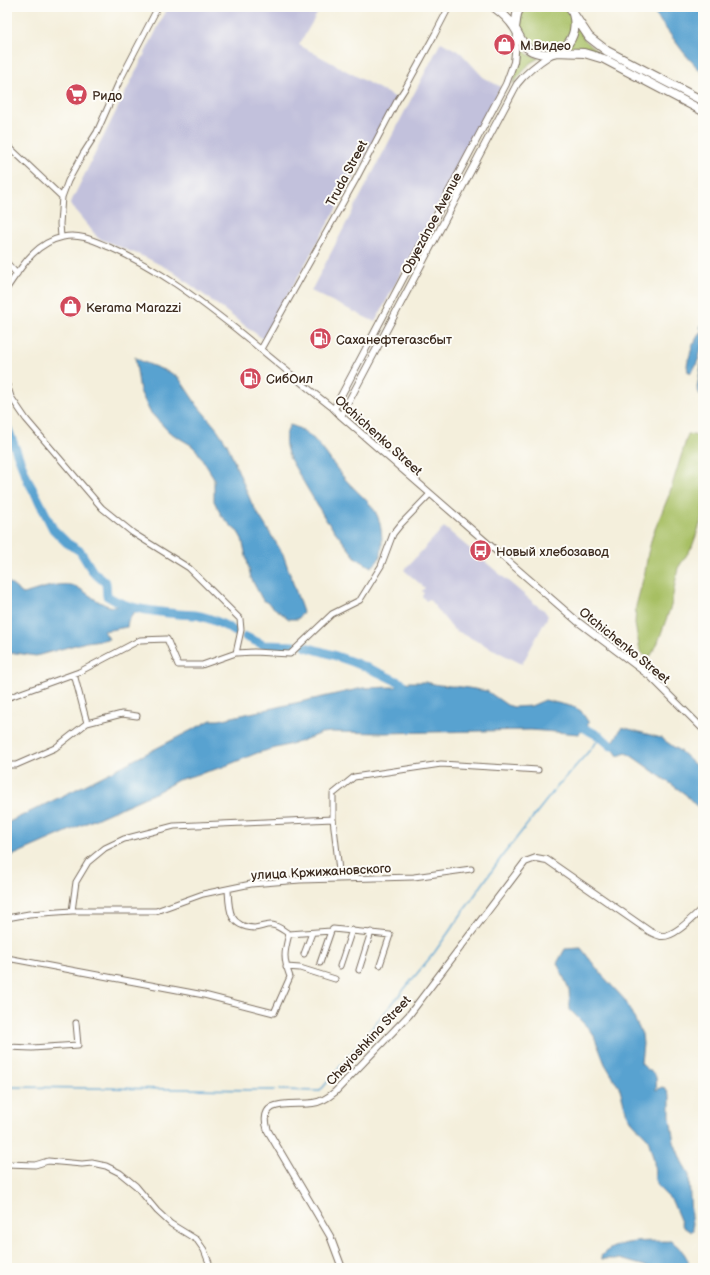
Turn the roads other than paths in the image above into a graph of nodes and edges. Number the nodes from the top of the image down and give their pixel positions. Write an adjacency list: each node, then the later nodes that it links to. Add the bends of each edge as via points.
1 (158, 7): 12 (street)
2 (449, 7): 17 (street, Truda Street)
3 (494, 7): 7 (main road, via 506,17)
4 (520, 7): 7 (main road)
5 (570, 7): 6 (main road)
6 (575, 16): 8 (main road, via 574,34 563,48); 9 (main road, via 589,37 607,51)
7 (516, 31): 8 (main road, via 527,48 534,52); 19 (street, Obyezdnoe Avenue, via 514,62 506,84)
8 (555, 52): 10 (main road, via 584,53 604,59); 20 (street, Obyezdnoe Avenue, via 534,65 517,84)
9 (703, 101)
10 (703, 111)
11 (7, 145): 12 (street)
12 (62, 197): 13 (street)
13 (61, 237): 15 (street, Otchichenko Street, via 34,251); 17 (street, Otchichenko Street, via 86,238 134,258 197,299)
14 (7, 262): 15 (street)
15 (17, 274): 16 (street, Otchichenko Street)
16 (7, 288)
17 (262, 349): 19 (street, Otchichenko Street)
18 (7, 384): 22 (street, via 11,397 26,419 102,508 133,533 189,568 240,619 242,630)
19 (334, 409): 20 (street, Otchichenko Street)
20 (341, 416): 21 (street, Otchichenko Street)
21 (430, 494): 22 (street, via 393,534 381,566 360,600 332,614 290,654); 27 (street, Otchichenko Street, via 577,621 650,676)
22 (236, 653): 23 (street, via 202,665 178,665 167,639 140,640)
23 (74, 674): 24 (street); 26 (street)
24 (7, 698)
25 (137, 716): 26 (street, via 122,714)
26 (87, 723): 28 (street, via 54,748 16,765)
27 (703, 729)
28 (7, 765)
29 (538, 770): 30 (street, via 441,764 354,777 333,794)
30 (333, 819): 32 (street); 35 (street, via 174,826 124,839 106,848 88,862 76,882)
31 (471, 869): 32 (street, улица Кржижановского, via 414,877)
32 (340, 879): 33 (street, улица Кржижановского, via 251,884)
33 (228, 889): 35 (street, улица Кржижановского, via 203,894 156,911); 41 (street, via 230,913 239,924 255,928 272,925)
34 (703, 908): 54 (street, Cheyioshkina Street, via 670,935 661,936 649,931 547,860 536,858 525,862 409,1015 335,1092 322,1101 282,1103 268,1111 265,1120 268,1130 330,1236)
35 (72, 911): 36 (street, улица Кржижановского)
36 (7, 918)
37 (352, 930): 38 (street); 39 (street); 46 (street)
38 (331, 931): 40 (street); 44 (street)
39 (371, 932): 45 (street, via 390,935); 48 (street)
40 (312, 933): 41 (street); 42 (street)
41 (289, 934): 47 (street, via 284,953)
42 (304, 954)
43 (7, 958): 47 (street, via 204,995 274,1013 290,977)
44 (320, 963)
45 (380, 965)
46 (340, 966)
47 (286, 967): 49 (street, via 300,968)
48 (359, 970)
49 (335, 979)
50 (76, 1023): 51 (street, via 78,1045)
51 (7, 1048)
52 (7, 1164): 53 (street, via 35,1165 48,1161 92,1163 120,1173 136,1186 171,1224 196,1240 204,1250)
53 (211, 1268)
54 (342, 1268)

